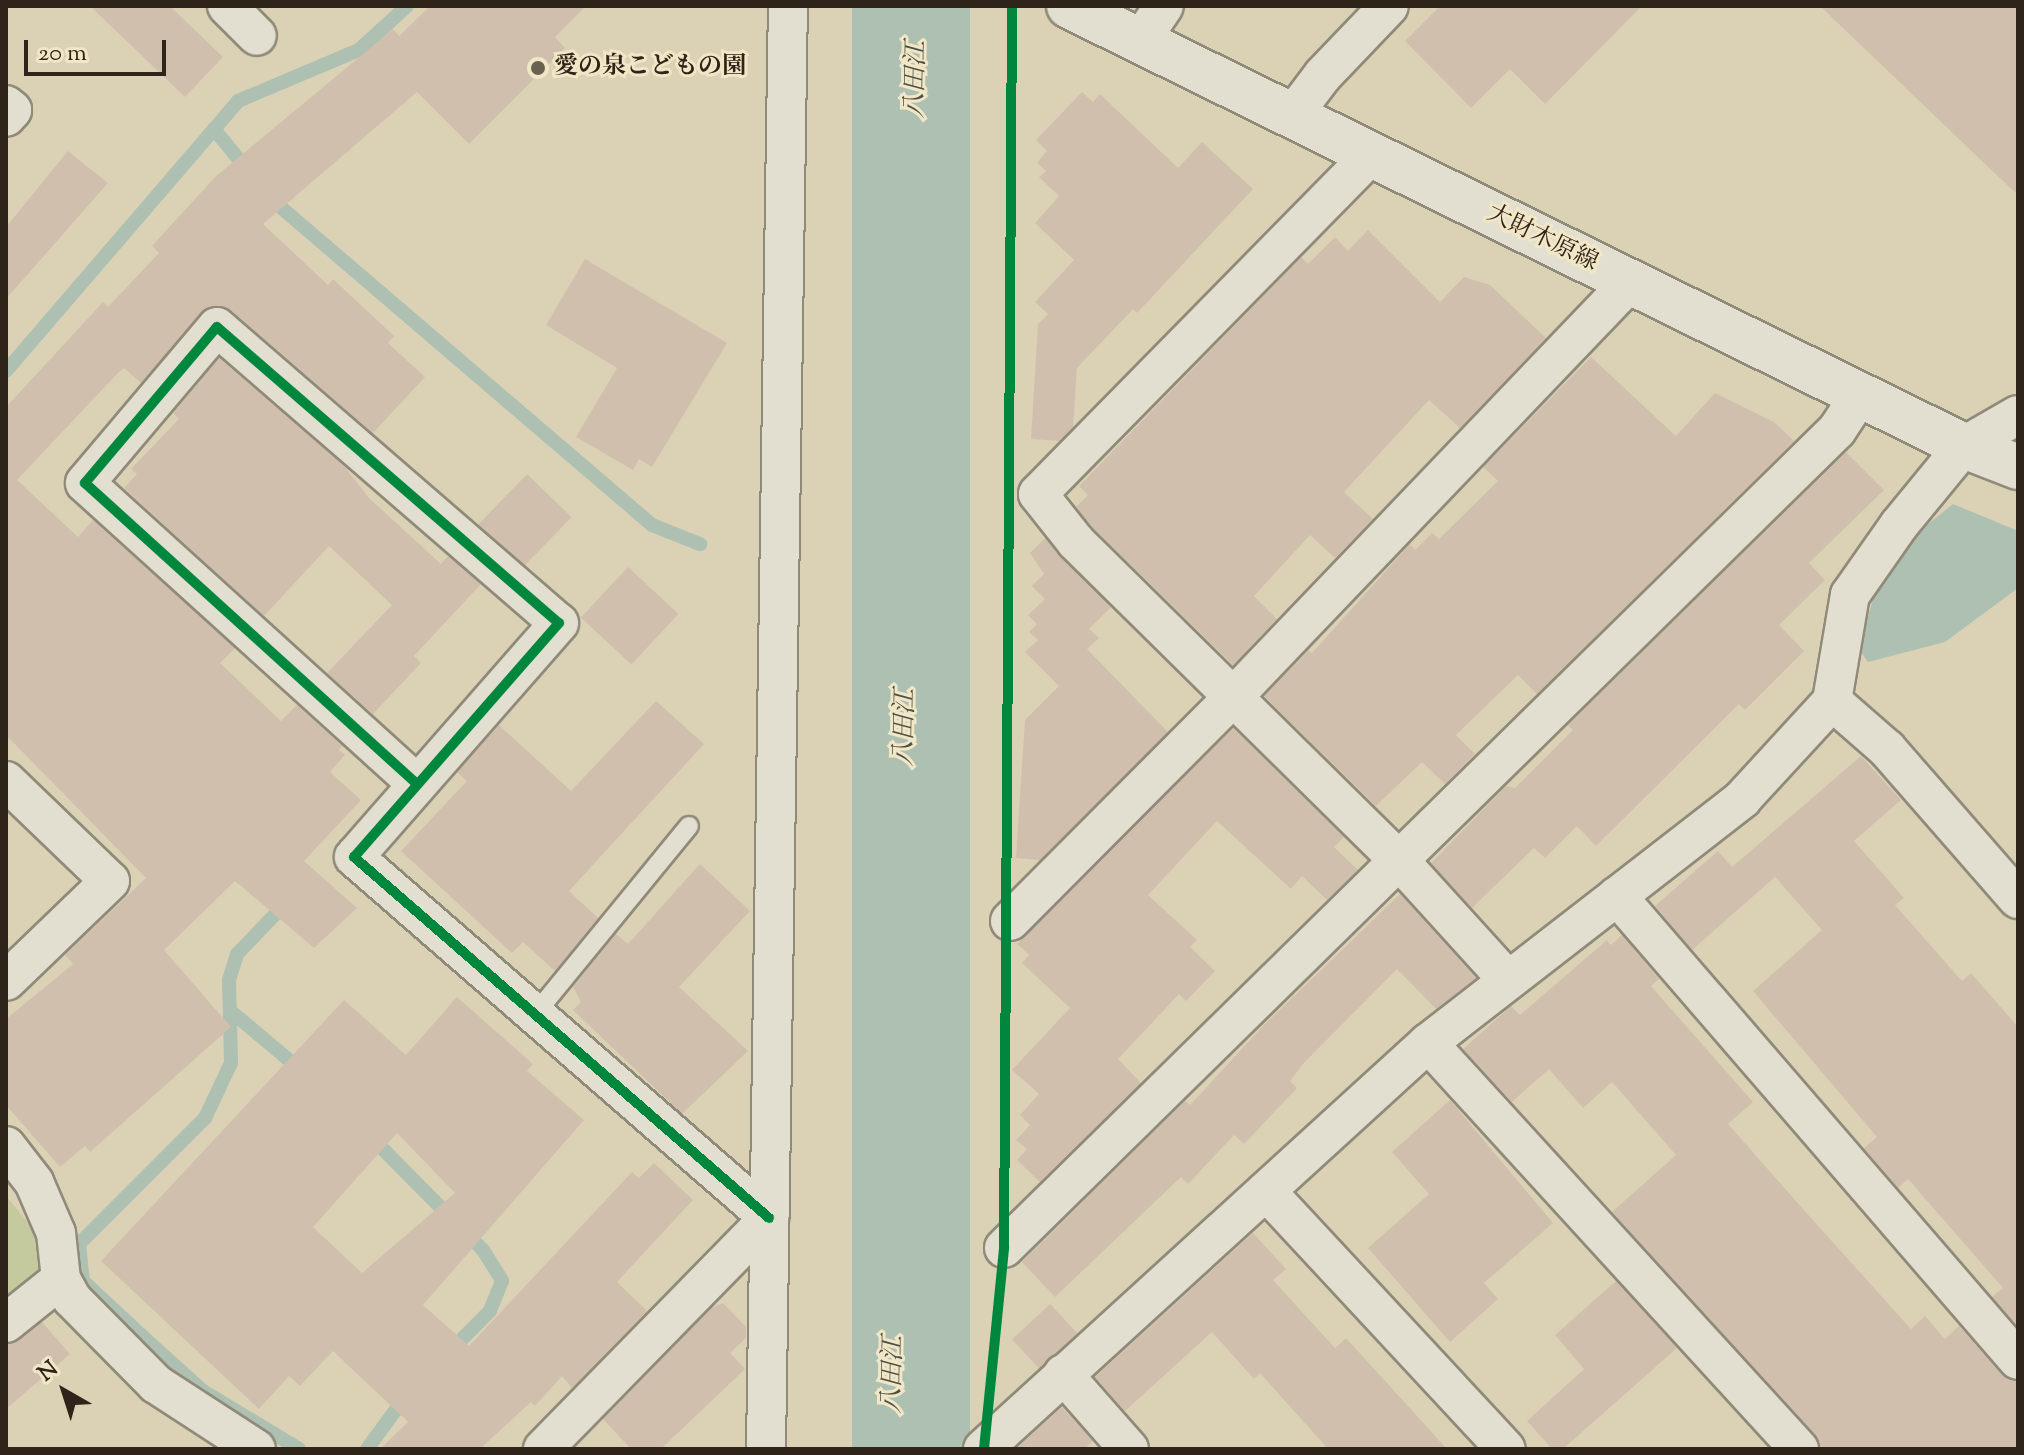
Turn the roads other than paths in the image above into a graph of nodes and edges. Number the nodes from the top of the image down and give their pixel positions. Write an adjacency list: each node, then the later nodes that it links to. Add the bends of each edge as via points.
1 (227, 6): 6 (street)
2 (788, 6): 31 (street)
3 (1069, 6): 5 (street, 大財木原線)
4 (1389, 6): 8 (street)
5 (1152, 24): 8 (street, 大財木原線)
6 (257, 36)
7 (6, 105): 9 (street, via 12,110)
8 (1292, 116): 10 (street, 大財木原線)
9 (6, 117)
10 (1371, 155): 11 (street, 大財木原線); 16 (street, via 1038,494 1076,542)
11 (1630, 282): 12 (street, 大財木原線); 16 (street)
12 (1860, 395): 14 (street, 大財木原線); 21 (street, via 1837,430)
13 (2018, 415): 14 (street)
14 (1964, 446): 15 (street, 大財木原線); 17 (street, via 1850,595)
15 (2018, 467)
16 (1232, 698): 21 (street); 24 (street)
17 (1832, 701): 22 (street, via 1742,799); 23 (street, via 1887,749)
18 (6, 781): 26 (street, via 110,881)
19 (417, 784): 19 (street, via 559,623 217,327 85,483); 27 (street, via 354,857)
20 (689, 826): 27 (lane)
21 (1398, 859): 25 (street); 32 (street)
22 (1617, 896): 25 (street); 35 (street)
23 (2018, 899)
24 (1010, 921)
25 (1506, 978): 28 (street)
26 (6, 981)
27 (535, 1014): 31 (street)
28 (1428, 1043): 30 (street); 43 (street)
29 (6, 1146): 33 (street, via 34,1182 56,1233)
30 (1266, 1191): 36 (street); 42 (street)
31 (769, 1218): 39 (street); 40 (street)
32 (1004, 1248)
33 (66, 1289): 34 (street); 38 (street, via 156,1384)
34 (6, 1323)
35 (2018, 1360)
36 (1063, 1374): 37 (street); 41 (street)
37 (984, 1448)
38 (256, 1449)
39 (543, 1449)
40 (766, 1449)
41 (1129, 1449)
42 (1506, 1449)
43 (1799, 1449)

